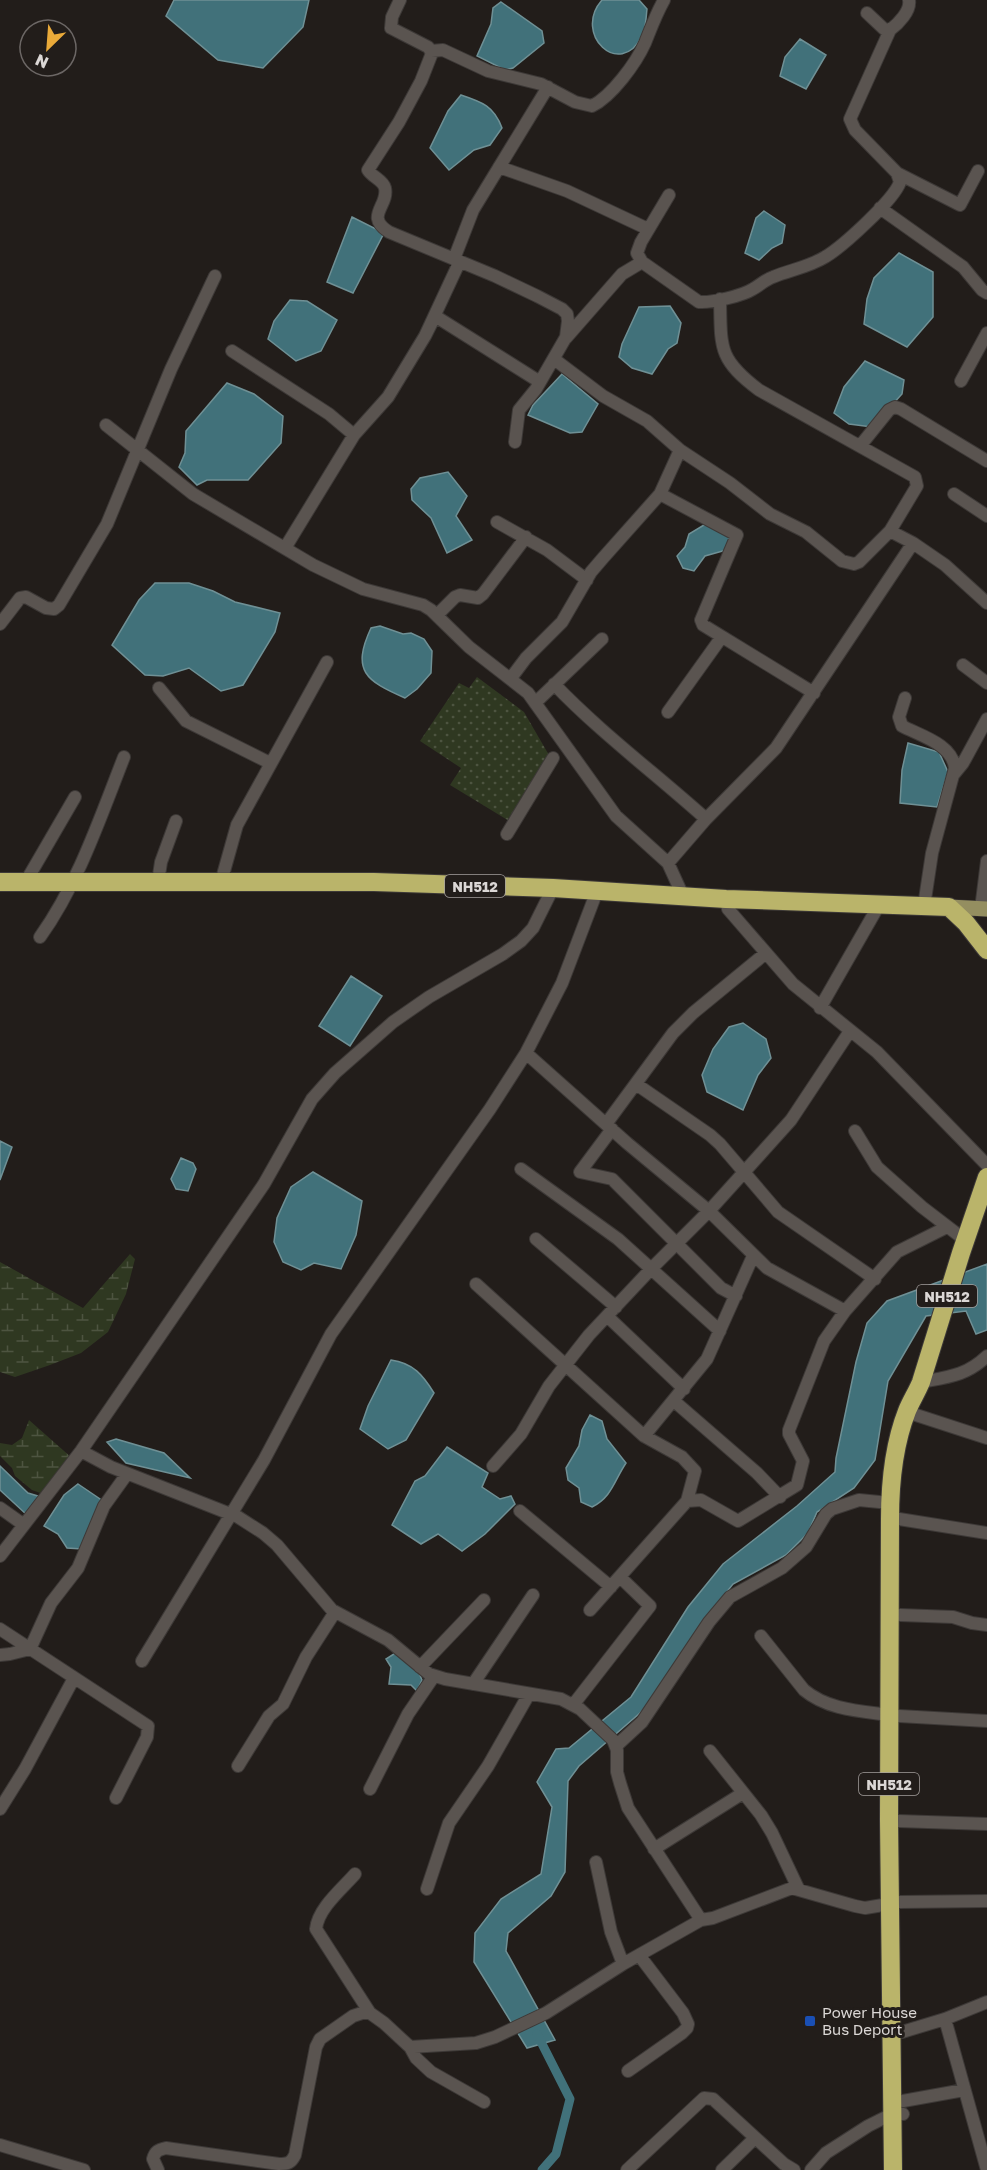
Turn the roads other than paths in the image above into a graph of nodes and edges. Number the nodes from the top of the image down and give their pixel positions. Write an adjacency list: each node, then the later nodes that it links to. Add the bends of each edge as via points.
1 (400, 0): 6 (street, via 391,28)
2 (664, 0): 7 (street, via 639,52 616,86 597,103 582,105)
3 (909, 0): 5 (street, via 907,11)
4 (867, 13): 5 (street)
5 (890, 30): 10 (street, via 850,118 855,130)
6 (432, 51): 7 (street, via 442,50 488,71); 14 (street, via 421,81 368,171 384,187 378,217 382,227)
7 (548, 87): 8 (street)
8 (499, 166): 13 (street, via 567,191); 14 (street, via 466,225)
9 (978, 172): 10 (street, via 960,205)
10 (897, 173): 12 (street, via 899,185)
11 (669, 195): 13 (street)
12 (880, 208): 17 (street, via 963,267); 18 (street, via 824,258 772,277 752,290)
13 (648, 229): 15 (street, via 638,248)
14 (454, 259): 20 (street, via 459,263); 21 (street, via 562,309 568,321)
15 (642, 262): 18 (street, via 694,301); 21 (street, via 622,274)
16 (215, 276): 31 (street, via 171,369)
17 (987, 293)
18 (720, 299): 29 (street, via 724,350 740,375 759,390)
19 (987, 333): 24 (street)
20 (425, 336): 25 (street, via 435,316); 27 (street, via 388,397)
21 (563, 341): 23 (street)
22 (232, 351): 27 (street, via 329,414)
23 (554, 359): 25 (street); 30 (street, via 603,396 647,421)
24 (961, 381)
25 (540, 382): 28 (street, via 519,410)
26 (106, 425): 31 (street)
27 (354, 435): 40 (street)
28 (515, 442)
29 (860, 446): 32 (street, via 895,407); 37 (street, via 917,480)
30 (680, 450): 33 (street); 37 (street, via 848,563 860,562)
31 (138, 452): 40 (street, via 193,494); 44 (street, via 107,524 58,605 50,610 26,597 20,598)
32 (987, 461)
33 (660, 494): 41 (street); 45 (street, via 737,535 701,620)
34 (954, 494): 35 (street)
35 (987, 516)
36 (497, 522): 38 (street)
37 (890, 531): 39 (street)
38 (526, 537): 41 (street); 43 (street, via 483,594 478,598 455,597)
39 (913, 543): 42 (street, via 945,565); 53 (street)
40 (285, 548): 43 (street, via 363,589 423,605)
41 (587, 580): 49 (street, via 562,622)
42 (987, 603)
43 (437, 615): 49 (street, via 469,647)
44 (0, 624)
45 (721, 638): 53 (street); 56 (street)
46 (602, 639): 51 (street)
47 (327, 662): 60 (street)
48 (963, 665): 50 (street)
49 (511, 678): 55 (street)
50 (987, 683)
51 (554, 684): 55 (street); 63 (street, via 586,717)
52 (159, 688): 60 (street, via 186,721)
53 (814, 693): 63 (street, via 776,748)
54 (905, 698): 61 (street, via 900,723 945,750 954,762)
55 (535, 703): 67 (street, via 616,816)
56 (668, 712)
57 (987, 719): 61 (street)
58 (124, 757): 72 (street)
59 (553, 758): 65 (street)
60 (270, 763): 71 (street, via 237,825)
61 (954, 774): 78 (street, via 932,853)
62 (75, 797): 69 (street)
63 (706, 819): 67 (street)
64 (176, 820): 70 (street)
65 (507, 834)
66 (987, 861): 80 (street)
67 (668, 863): 75 (street)
68 (0, 882): 69 (highway, NH512)
69 (25, 882): 72 (highway, NH512)
70 (158, 882): 71 (highway, NH512); 72 (highway, NH512)
71 (221, 882): 73 (highway, NH512)
72 (72, 883): 81 (street)
73 (554, 888): 74 (highway, NH512); 115 (street, via 521,941 393,1022 312,1099 264,1184)
74 (597, 891): 75 (highway, NH512); 86 (street, via 562,983)
75 (683, 896): 76 (highway, NH512)
76 (726, 899): 77 (highway, NH512); 83 (street, via 728,909)
77 (879, 904): 78 (highway, NH512); 84 (street)
78 (924, 906): 79 (highway, NH512)
79 (949, 907): 80 (main road); 82 (highway)
80 (985, 914): 82 (highway)
81 (40, 937)
82 (984, 946)
83 (766, 953): 84 (street); 87 (street, via 693,1013)
84 (820, 1008): 85 (street)
85 (850, 1031): 90 (street, via 877,1052); 92 (street, via 791,1120)
86 (526, 1053): 88 (street); 123 (street, via 331,1334)
87 (636, 1084): 88 (street); 92 (street, via 710,1135)
88 (609, 1126): 94 (street); 97 (street, via 580,1172 612,1179)
89 (855, 1131): 95 (street, via 878,1167)
90 (987, 1165)
91 (521, 1169): 100 (street)
92 (744, 1173): 94 (street); 101 (street, via 778,1212)
93 (987, 1177): 98 (highway, NH512)
94 (709, 1211): 97 (street); 99 (street)
95 (947, 1227): 98 (street); 101 (street, via 897,1252)
96 (536, 1239): 105 (street)
97 (677, 1243): 100 (street); 103 (street, via 722,1288)
98 (963, 1246): 109 (highway, NH512)
99 (753, 1256): 103 (street); 104 (street, via 767,1268)
100 (652, 1268): 105 (street); 106 (street)
101 (875, 1279): 104 (street)
102 (476, 1284): 108 (street)
103 (736, 1296): 106 (street)
104 (845, 1311): 118 (street, via 824,1341 791,1423 789,1434 803,1466 797,1485)
105 (611, 1312): 108 (street); 110 (street)
106 (720, 1331): 110 (street, via 707,1359)
107 (987, 1356): 109 (street, via 958,1376)
108 (565, 1364): 113 (street); 116 (street, via 521,1434)
109 (921, 1382): 112 (highway, NH512)
110 (684, 1389): 111 (street)
111 (674, 1401): 113 (street); 118 (street)
112 (913, 1408): 114 (street); 122 (highway, NH512, via 906,1412 897,1451)
113 (644, 1436): 119 (street, via 682,1457 695,1471)
114 (987, 1438)
115 (81, 1451): 117 (street); 124 (street)
116 (493, 1466)
117 (127, 1474): 123 (street); 136 (street, via 104,1506 78,1568 51,1604)
118 (780, 1497): 119 (street, via 738,1521 701,1500)
119 (687, 1501): 127 (street)
120 (0, 1508): 124 (street)
121 (520, 1511): 127 (street)
122 (895, 1511): 125 (street); 132 (highway, NH512); 145 (highway, NH512); 147 (street, via 859,1500 832,1509 806,1547 775,1573 730,1597 642,1722)
123 (231, 1514): 131 (street, via 277,1545); 138 (street)
124 (24, 1525): 126 (street)
125 (987, 1533)
126 (0, 1556)
127 (615, 1582): 130 (street); 144 (street, via 650,1606)
128 (533, 1595): 142 (street)
129 (484, 1600): 139 (street)
130 (590, 1610)
131 (336, 1612): 139 (street, via 388,1640); 149 (street, via 306,1657 283,1704 269,1716)
132 (900, 1615): 133 (street, via 953,1617); 145 (highway, NH512)
133 (987, 1625)
134 (0, 1629): 136 (street)
135 (761, 1636): 145 (street, via 811,1696 843,1708)
136 (30, 1649): 137 (street); 141 (street)
137 (0, 1654)
138 (142, 1662)
139 (420, 1667): 140 (street)
140 (434, 1676): 142 (street); 150 (street, via 408,1714)
141 (74, 1678): 152 (street, via 148,1726 147,1737); 153 (street)
142 (473, 1684): 143 (street)
143 (529, 1694): 144 (street, via 561,1699); 159 (street, via 488,1766 449,1823)
144 (577, 1707): 147 (street)
145 (895, 1715): 146 (street); 154 (highway, NH512); 162 (highway, NH512)
146 (987, 1720)
147 (614, 1743): 156 (street, via 617,1772 628,1808)
148 (710, 1751): 151 (street)
149 (238, 1766)
150 (370, 1789)
151 (743, 1793): 156 (street); 160 (street, via 772,1833)
152 (116, 1798)
153 (0, 1809)
154 (898, 1821): 155 (street); 162 (highway, NH512)
155 (987, 1824)
156 (654, 1849): 163 (street)
157 (596, 1862): 165 (street, via 611,1932)
158 (355, 1874): 167 (street, via 323,1912 316,1929)
159 (427, 1888)
160 (798, 1888): 162 (street, via 865,1908); 163 (street)
161 (987, 1901): 162 (street)
162 (894, 1903): 169 (highway, NH512); 174 (highway, NH512)
163 (701, 1920): 164 (street)
164 (639, 1955): 165 (street); 171 (street, via 688,2024 682,2033)
165 (623, 1964): 170 (street, via 546,2013 495,2037 476,2043)
166 (987, 2002): 168 (street)
167 (370, 2013): 170 (street); 179 (street, via 353,2016 320,2039 292,2161 279,2164 166,2148 155,2153 153,2159)
168 (945, 2019): 169 (street); 172 (street)
169 (902, 2032): 174 (highway, NH512)
170 (410, 2046): 173 (street, via 430,2072)
171 (628, 2071)
172 (964, 2090): 174 (street); 187 (street)
173 (484, 2102)
174 (900, 2110): 184 (street, via 826,2153); 185 (highway, NH512); 186 (highway, NH512)
175 (755, 2138): 177 (street, via 713,2099 704,2098); 182 (street); 183 (street)
176 (0, 2145): 178 (street)
177 (637, 2161): 180 (street); 181 (street)
178 (84, 2170)
179 (158, 2170)
180 (627, 2170)
181 (648, 2170)
182 (722, 2170)
183 (794, 2170)
184 (811, 2170)
185 (893, 2170)
186 (903, 2170)
187 (987, 2170)

